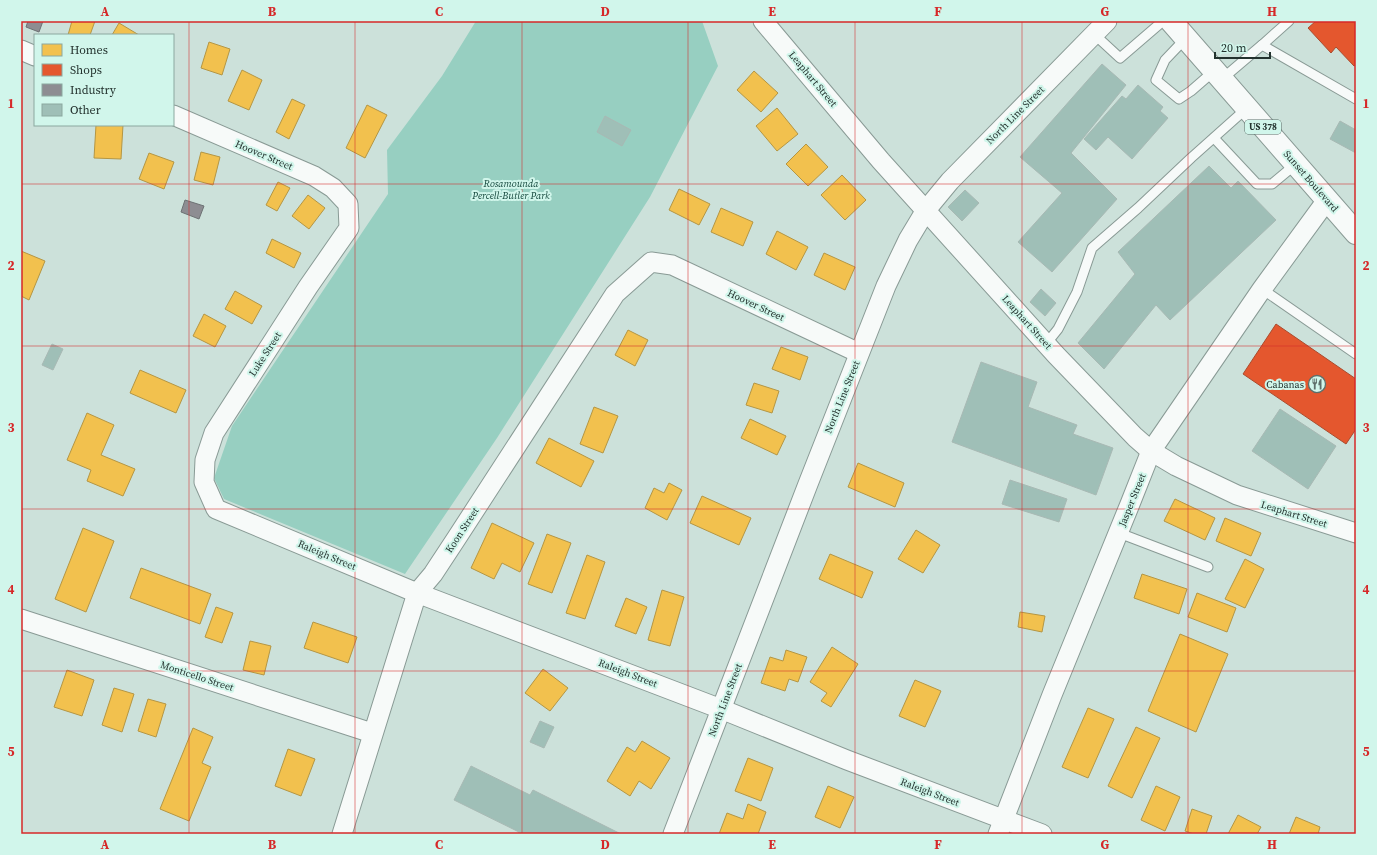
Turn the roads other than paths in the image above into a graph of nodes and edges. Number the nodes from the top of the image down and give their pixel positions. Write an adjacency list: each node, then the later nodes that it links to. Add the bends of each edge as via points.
1 (763, 21): 18 (street, Leaphart Street, via 881,161)
2 (1163, 21): 5 (lane, via 1120,58)
3 (1171, 21): 6 (main road, Sunset Boulevard / US 378)
4 (1289, 21): 7 (lane)
5 (1101, 28): 18 (street, North Line Street, via 950,181)
6 (1186, 38): 10 (main road, Sunset Boulevard / US 378); 10 (lane, via 1165,60 1156,80 1179,99)
7 (1262, 45): 10 (lane); 11 (lane)
8 (21, 50): 9 (street)
9 (34, 56)
10 (1218, 75): 12 (main road, Sunset Boulevard / US 378)
11 (1356, 98)
12 (1247, 108): 14 (lane); 15 (main road, Sunset Boulevard / US 378)
13 (174, 115): 17 (street, Hoover Street, via 314,176 333,188)
14 (1214, 138): 15 (lane, via 1257,184 1272,184); 22 (lane, via 1092,248 1077,292 1058,329)
15 (1296, 164): 16 (main road, Sunset Boulevard / US 378)
16 (1327, 200): 19 (main road, Sunset Boulevard / US 378); 21 (street, Jasper Street)
17 (348, 204): 26 (street, Luke Street, via 349,228 214,433 205,460 204,482)
18 (926, 210): 22 (street, Leaphart Street); 23 (street, North Line Street, via 886,286)
19 (1356, 233)
20 (651, 262): 23 (street, Hoover Street, via 672,266); 30 (street, Koon Street, via 615,294 433,574)
21 (1262, 289): 24 (lane); 25 (street, Jasper Street)
22 (1046, 344): 25 (street, Leaphart Street)
23 (859, 353): 32 (street, North Line Street)
24 (1356, 354)
25 (1151, 451): 27 (street, Jasper Street); 28 (street, Leaphart Street, via 1237,495)
26 (216, 509): 30 (street, Raleigh Street)
27 (1119, 532): 29 (lane); 34 (street, Jasper Street)
28 (1356, 533)
29 (1208, 567)
30 (417, 593): 32 (street, Raleigh Street); 33 (street, Koon Street)
31 (21, 619): 33 (street, Monticello Street)
32 (722, 709): 34 (street, Raleigh Street); 36 (street, North Line Street)
33 (372, 733): 35 (street, Koon Street)
34 (1001, 827): 37 (street, Raleigh Street)
35 (342, 834)
36 (673, 834)
37 (1042, 834)

